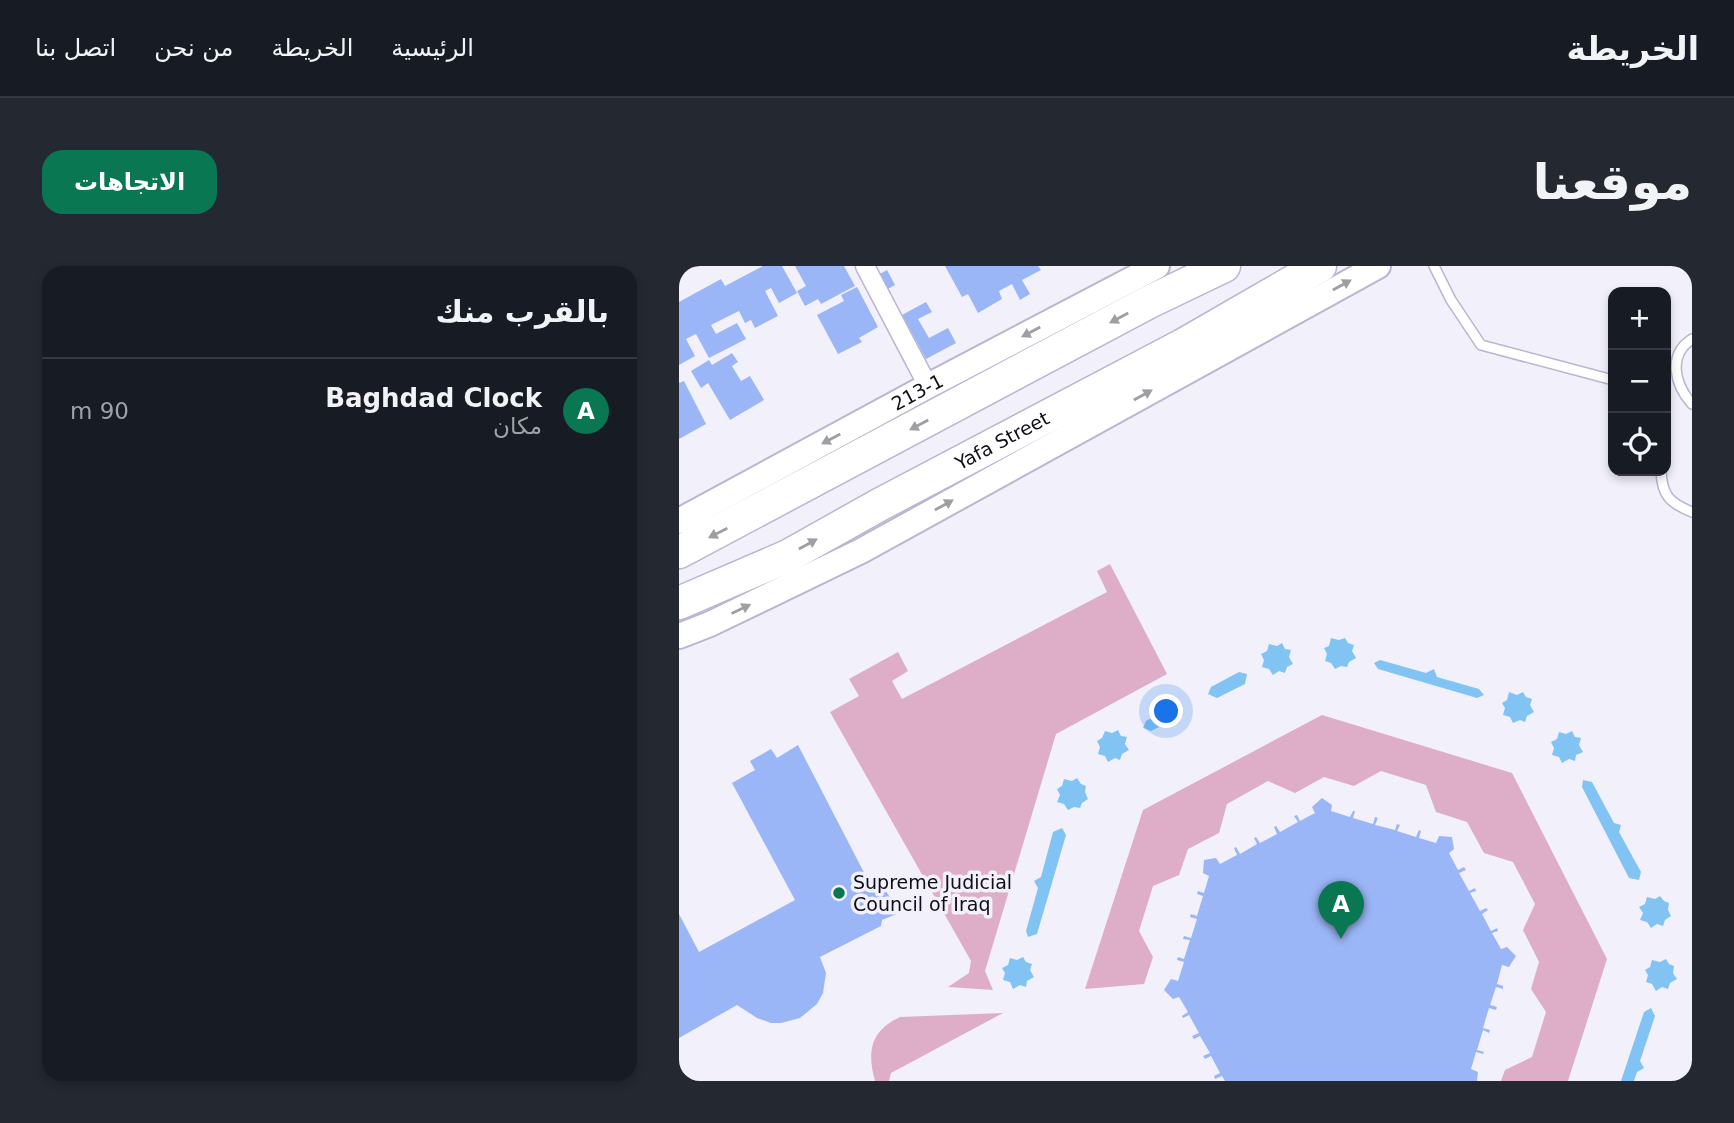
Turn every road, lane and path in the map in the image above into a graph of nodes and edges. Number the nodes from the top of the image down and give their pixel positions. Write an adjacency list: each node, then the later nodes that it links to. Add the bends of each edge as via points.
1 (865, 266): 13 (street)
2 (1157, 266): 13 (main road, 213-1, one-way to 13)
3 (1213, 266): 9 (highway)
4 (1224, 266): 9 (highway)
5 (1320, 266): 11 (highway, Yafa Street)
6 (1336, 266): 11 (highway)
7 (1378, 266): 22 (main road, one-way to 7, via 861,551)
8 (1434, 266): 12 (lane, via 1481,345)
9 (1149, 302): 18 (highway, one-way to 18)
10 (1692, 339): 14 (lane, via 1682,345 1676,365 1681,391)
11 (1183, 345): 19 (highway, Yafa Street, one-way to 11)
12 (1608, 379)
13 (928, 386): 17 (main road, 213-1, one-way to 17)
14 (1692, 404)
15 (1661, 476): 16 (lane, via 1671,503)
16 (1692, 512)
17 (679, 521)
18 (679, 552)
19 (768, 565): 20 (highway, Yafa Street); 21 (highway)
20 (679, 603)
21 (679, 611)
22 (679, 636)

